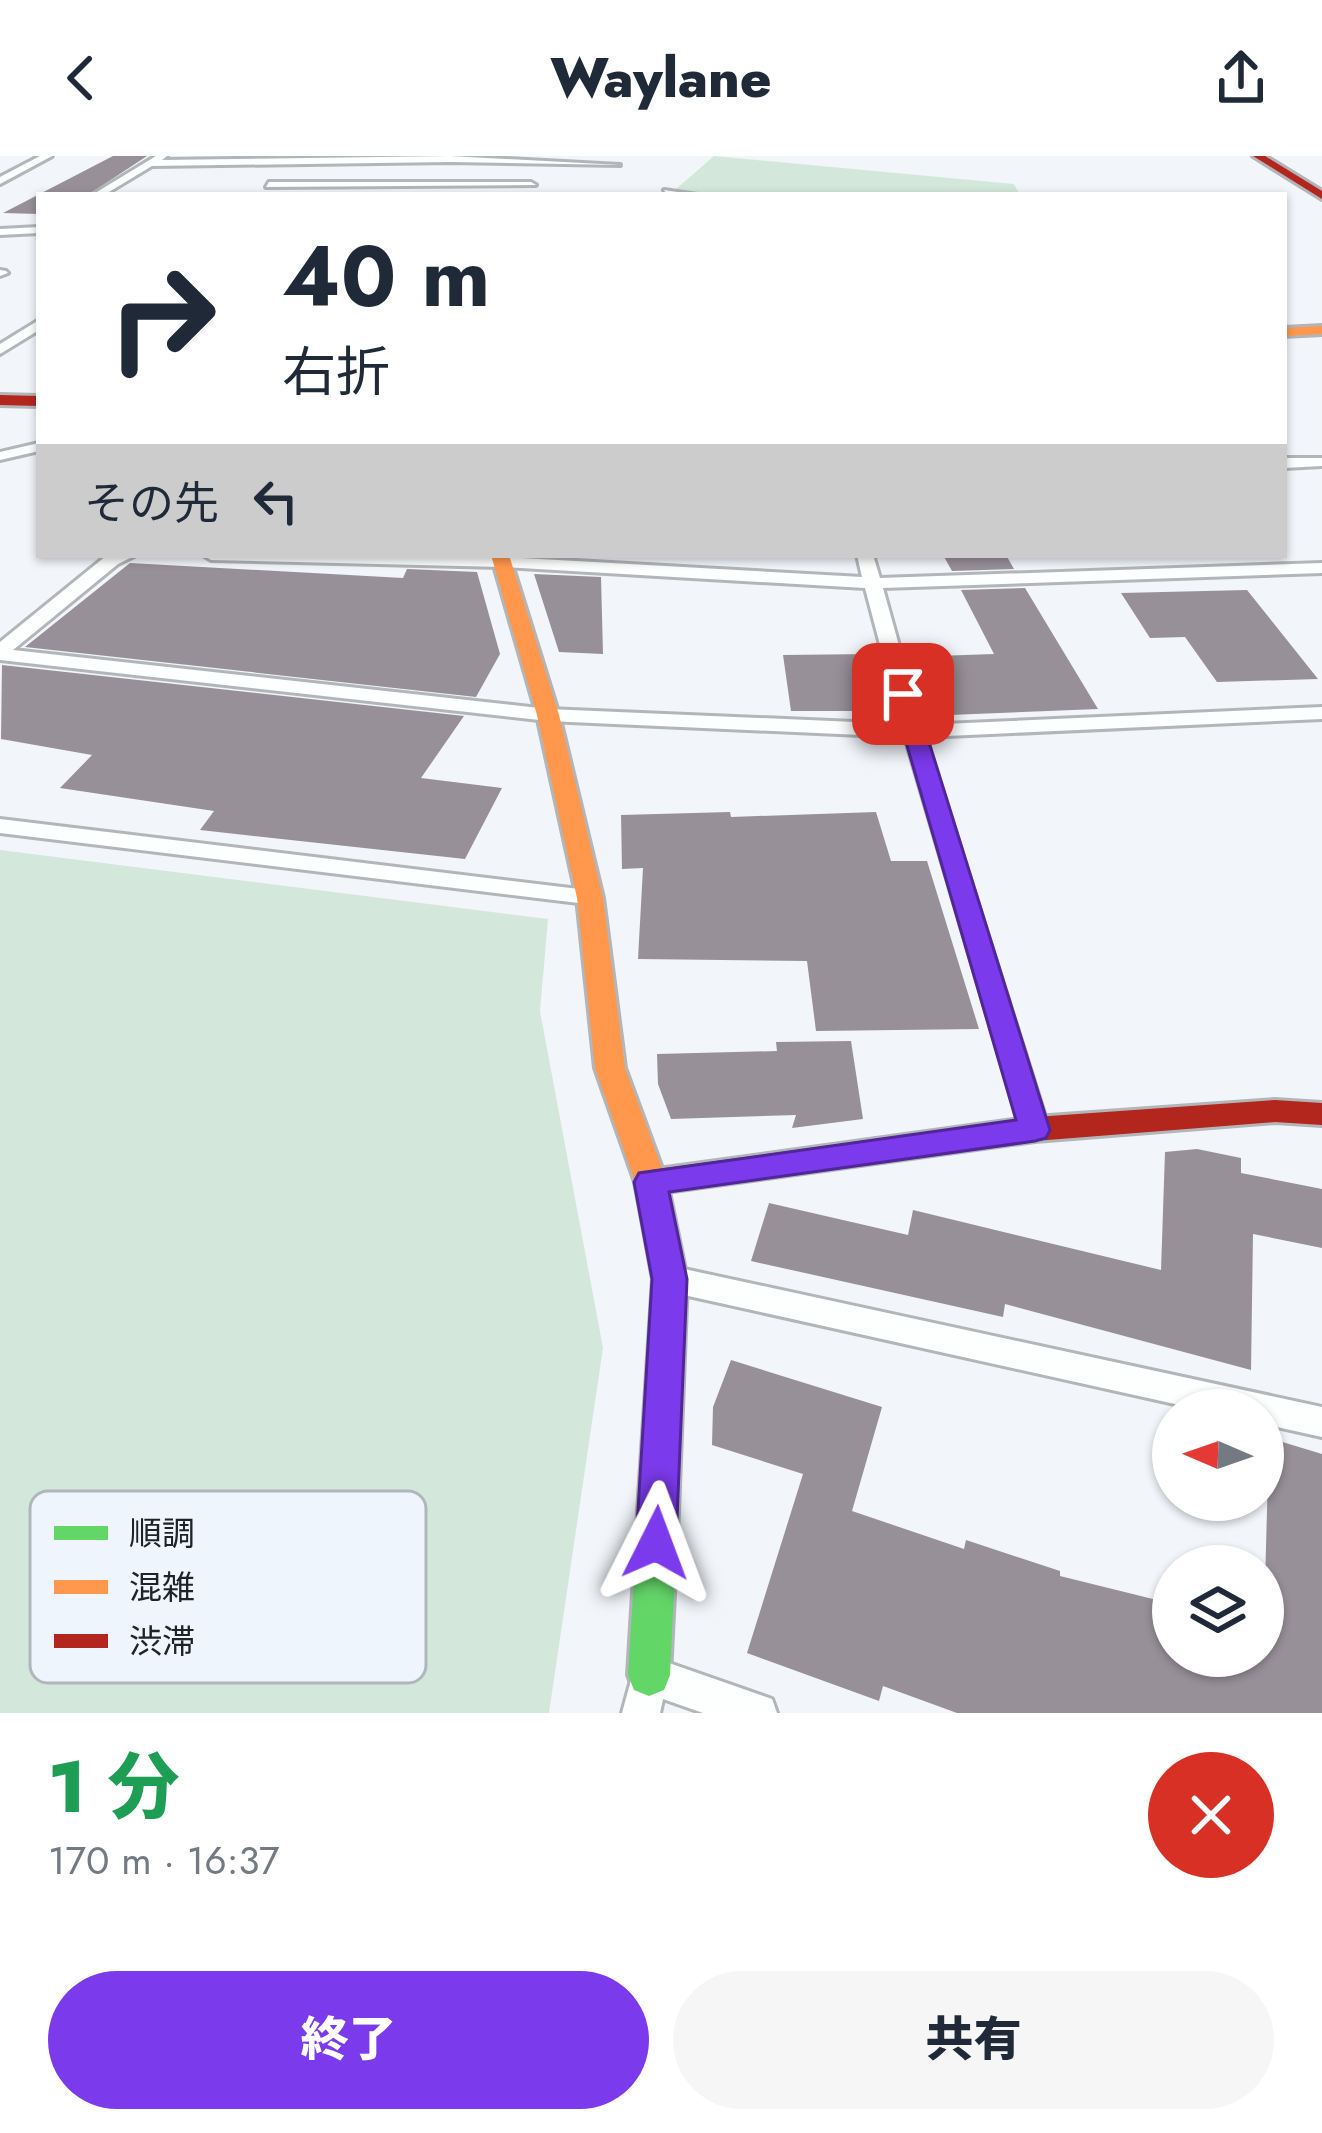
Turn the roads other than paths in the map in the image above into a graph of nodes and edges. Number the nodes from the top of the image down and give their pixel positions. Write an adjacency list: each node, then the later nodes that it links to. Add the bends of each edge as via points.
1 (47, 156): 9 (lane)
2 (1258, 156): 16 (main road)
3 (1277, 156): 11 (main road)
4 (314, 157): 6 (lane); 7 (lane)
5 (553, 158): 7 (lane); 8 (lane); 13 (lane)
6 (158, 159): 14 (lane)
7 (332, 159): 10 (lane)
8 (615, 164)
9 (0, 181)
10 (323, 182): 12 (lane); 13 (lane)
11 (1322, 184)
12 (269, 185)
13 (531, 185): 15 (lane)
14 (103, 192)
15 (525, 192)
16 (1322, 196)
17 (0, 232): 18 (lane)
18 (36, 232)
19 (36, 327): 22 (lane)
20 (1322, 330): 21 (main road)
21 (1287, 332)
22 (0, 350)
23 (0, 400): 24 (main road)
24 (36, 400)
25 (32, 449): 26 (lane); 29 (lane)
26 (0, 456)
27 (1322, 461): 28 (lane)
28 (1287, 463)
29 (0, 475)
30 (118, 558): 35 (lane)
31 (501, 558): 34 (lane); 37 (main road)
32 (867, 558): 34 (lane)
33 (1322, 568): 34 (lane)
34 (873, 583): 38 (lane)
35 (0, 653): 37 (lane)
36 (1322, 713): 38 (lane)
37 (548, 715): 38 (lane); 40 (main road)
38 (913, 731): 42 (lane)
39 (0, 826): 40 (lane)
40 (590, 898): 43 (main road, via 610,1068)
41 (1322, 1114): 42 (main road)
42 (1035, 1130): 43 (main road)
43 (651, 1182): 44 (main road)
44 (670, 1279): 45 (lane); 46 (main road)
45 (1322, 1422)
46 (649, 1675): 47 (lane); 48 (lane)
47 (641, 1713)
48 (758, 1713)

